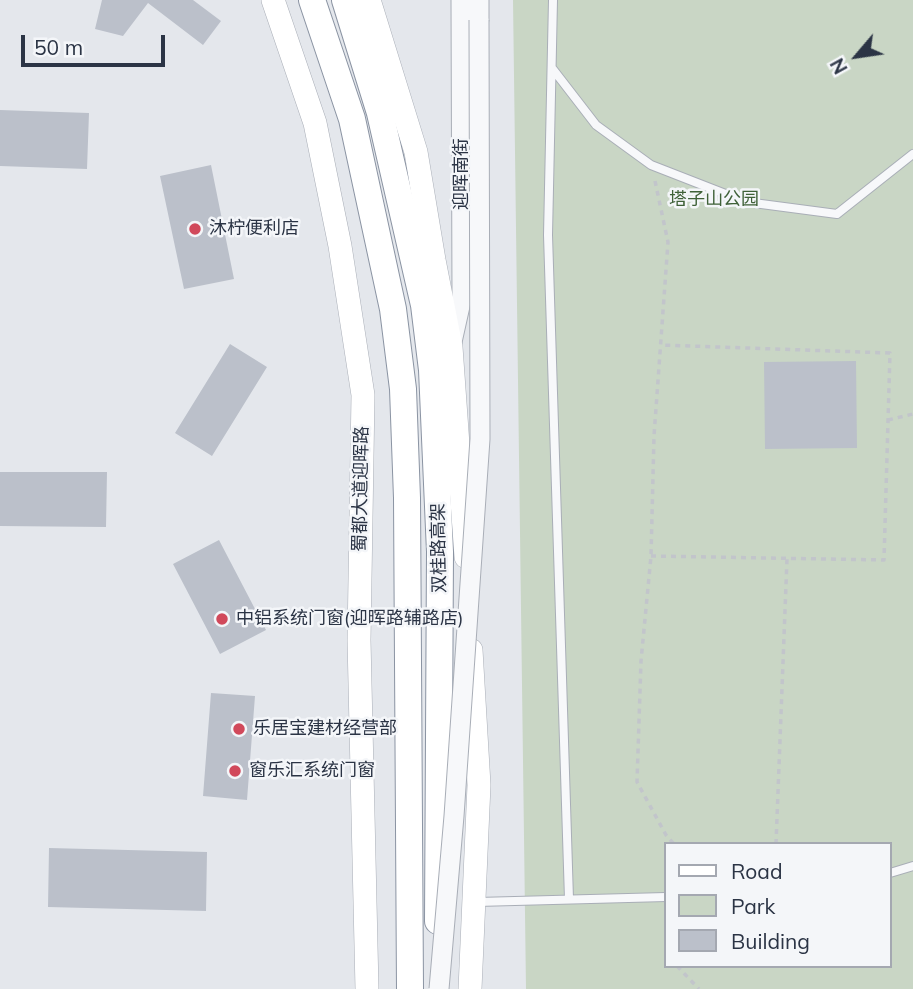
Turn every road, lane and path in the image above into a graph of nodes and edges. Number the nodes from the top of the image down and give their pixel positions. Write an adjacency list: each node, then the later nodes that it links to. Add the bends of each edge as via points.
1 (273, 0): 25 (main road, 蜀都大道迎晖路, via 315,123 363,395 359,640)
2 (312, 0): 26 (highway, 双桂路高架, via 352,119 393,309 403,389)
3 (345, 0): 27 (highway, 双桂路高架, bridge, via 380,113 424,305 435,409 440,552)
4 (369, 0): 12 (main road, via 416,152)
5 (461, 0): 12 (street, 迎晖南街, via 461,297)
6 (553, 0): 8 (lane)
7 (480, 10): 27 (street, bridge, via 480,439)
8 (552, 68): 10 (lane, via 596,125); 22 (lane, via 548,236)
9 (913, 154): 10 (lane, via 836,214 746,202)
10 (651, 165): 11 (path, via 667,242)
11 (660, 345): 14 (path, via 890,353); 15 (path)
12 (451, 347): 23 (main road, via 479,785)
13 (913, 414): 14 (path)
14 (888, 420): 16 (path, via 884,560)
15 (651, 556): 16 (path); 17 (path, via 636,782)
16 (787, 558): 18 (path)
17 (672, 842)
18 (776, 842)
19 (913, 866): 20 (lane)
20 (892, 872)
21 (664, 897): 22 (lane)
22 (569, 899): 23 (lane)
23 (474, 902): 28 (main road)
24 (679, 968): 29 (path)
25 (367, 989)
26 (410, 989)
27 (438, 989)
28 (470, 989)
29 (699, 989)

